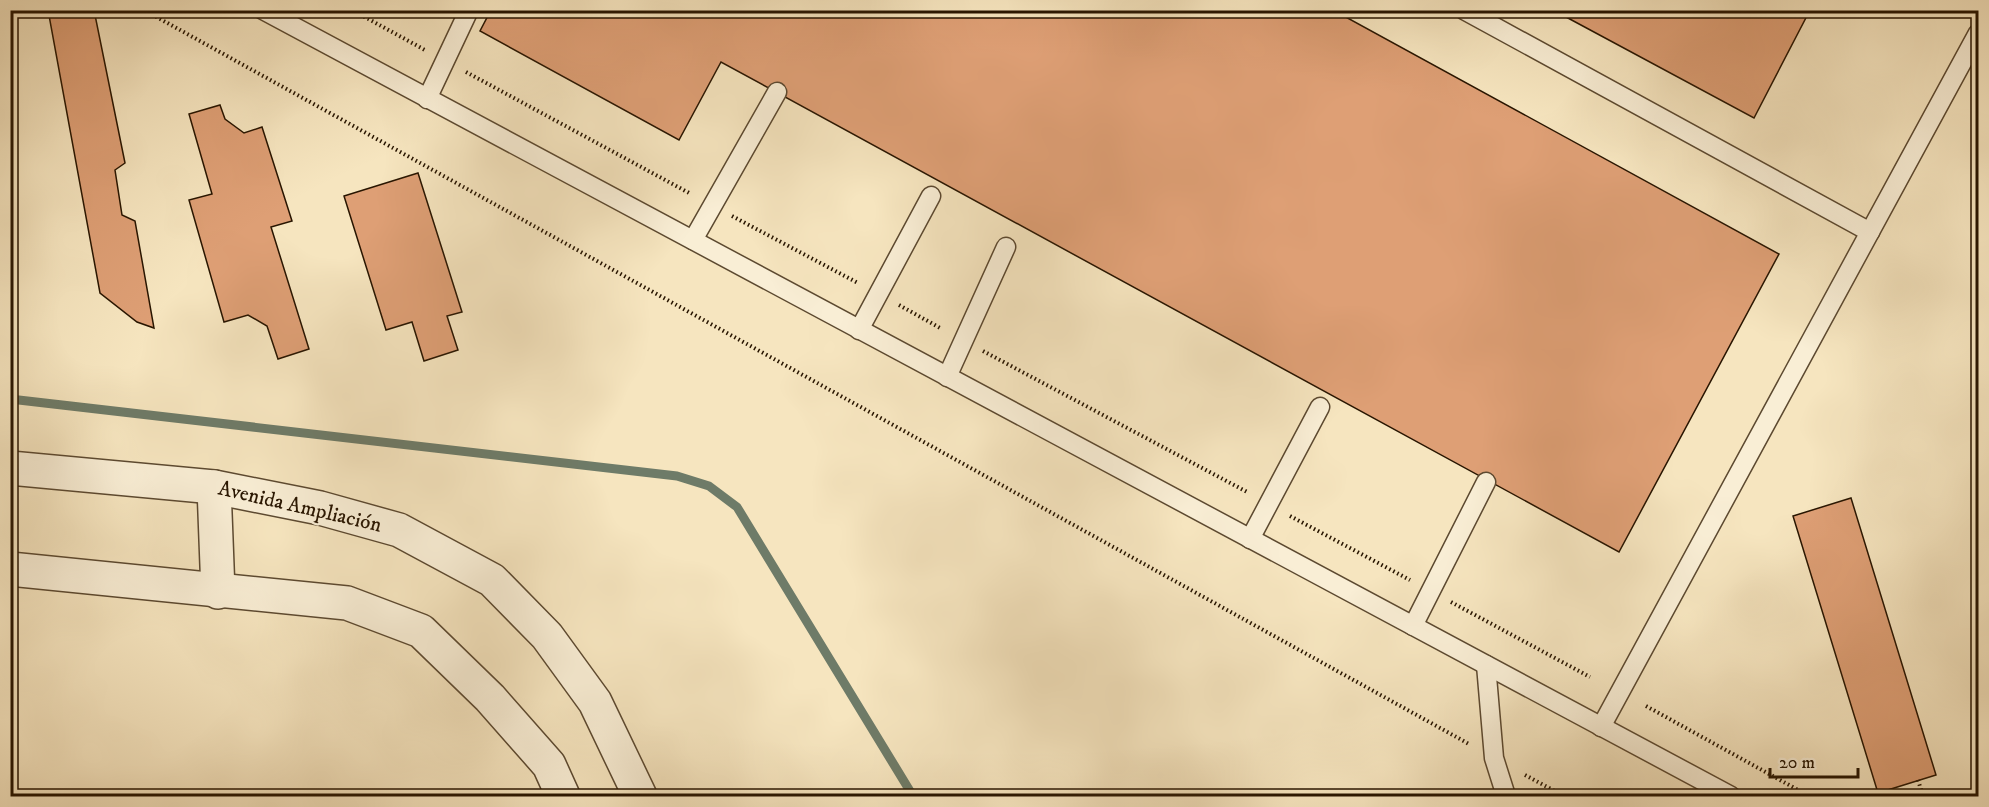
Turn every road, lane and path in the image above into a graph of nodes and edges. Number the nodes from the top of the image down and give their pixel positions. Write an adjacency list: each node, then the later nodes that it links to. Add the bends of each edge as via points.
1 (144, 10): 25 (path)
2 (263, 10): 7 (lane)
3 (469, 10): 7 (lane)
4 (1464, 10): 9 (lane)
5 (1978, 33): 9 (lane)
6 (777, 92): 10 (lane)
7 (427, 99): 10 (lane)
8 (931, 196): 12 (lane)
9 (1870, 232): 24 (lane)
10 (693, 240): 12 (lane)
11 (1006, 247): 13 (lane)
12 (860, 330): 13 (lane)
13 (947, 377): 18 (lane)
14 (1320, 406): 18 (lane)
15 (10, 468): 17 (street, Avenida Ampliación)
16 (1486, 482): 21 (lane)
17 (214, 487): 20 (street); 28 (street, Avenida Ampliación, via 320,508 399,530 492,580 547,636 595,702)
18 (1250, 539): 21 (lane)
19 (10, 569): 20 (street)
20 (218, 592): 27 (street, via 346,603 421,632 490,698 549,765)
21 (1413, 626): 22 (lane)
22 (1486, 665): 24 (lane); 25 (lane)
23 (1646, 706): 32 (path)
24 (1600, 727): 31 (lane)
25 (1494, 758): 29 (lane); 30 (path)
26 (1918, 780): 33 (path)
27 (563, 796)
28 (640, 796)
29 (1506, 796)
30 (1564, 796)
31 (1731, 796)
32 (1809, 796)
33 (1923, 796)

